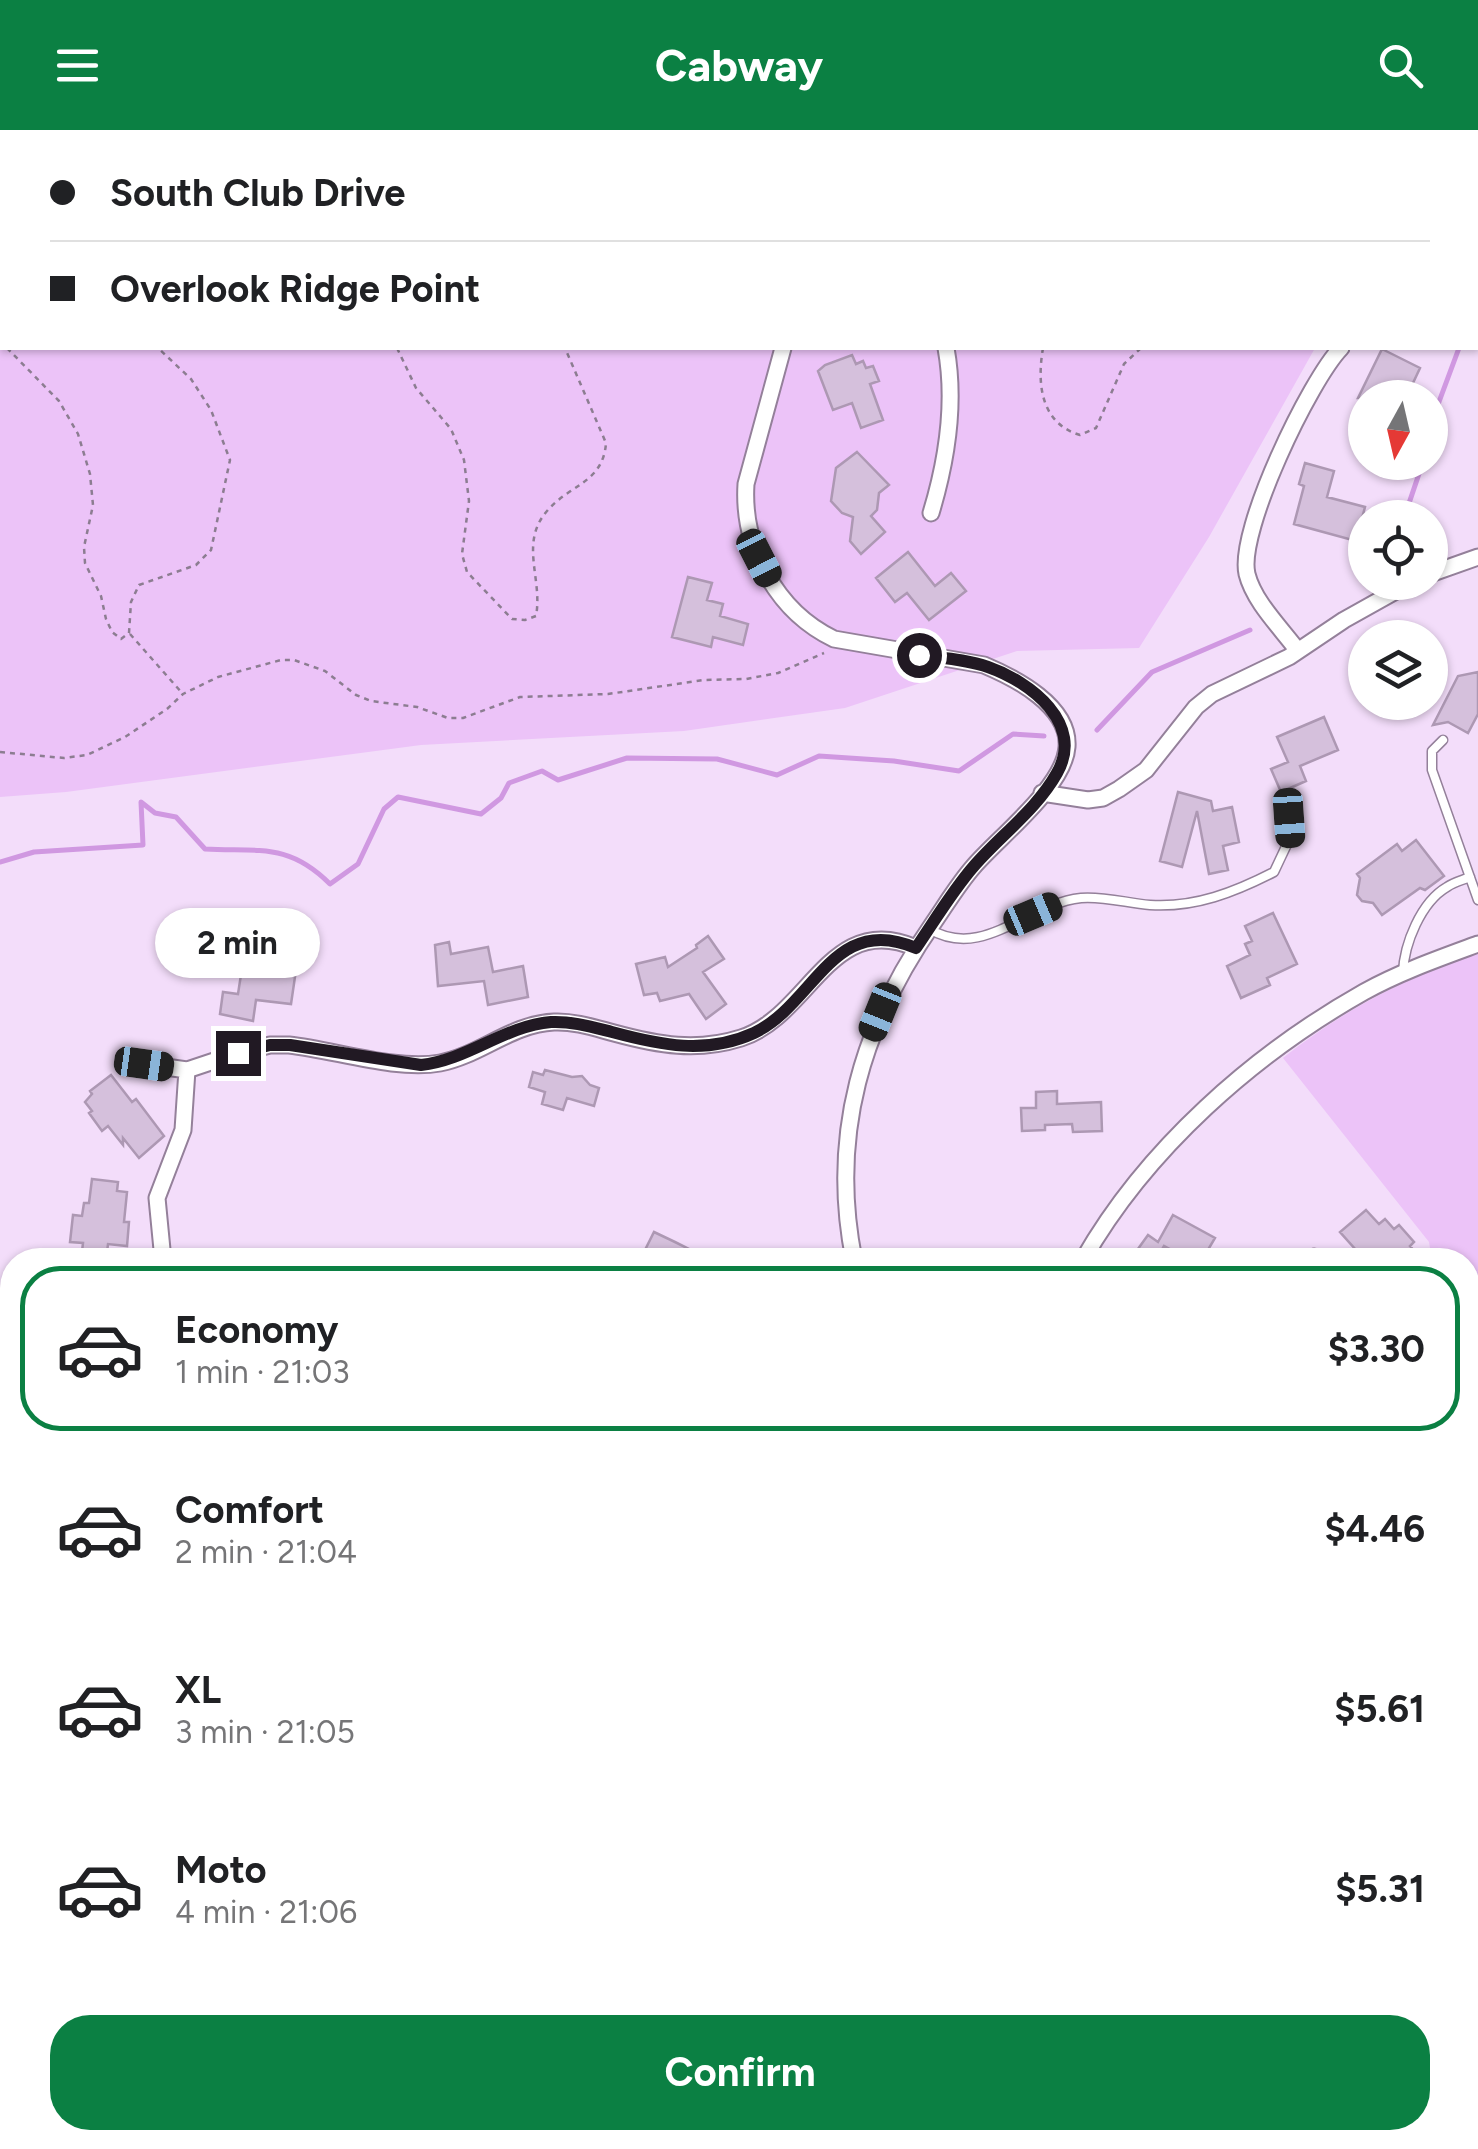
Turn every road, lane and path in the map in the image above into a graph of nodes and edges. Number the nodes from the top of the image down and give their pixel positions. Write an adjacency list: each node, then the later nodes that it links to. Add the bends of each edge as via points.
1 (9, 350): 14 (path, via 59,401 78,434 93,504 85,563 112,632 121,638)
2 (160, 350): 14 (path, via 211,410 229,470 211,550 196,564 138,584)
3 (398, 350): 4 (path, via 464,460 467,572 512,618 525,620 536,616 538,602 531,550 536,528 547,511 596,473 605,456 606,443)
4 (566, 350)
5 (781, 350): 15 (street, via 746,484 747,528 787,605)
6 (946, 350): 10 (street, via 948,438)
7 (1043, 350): 8 (path, via 1048,411 1058,425 1080,435 1096,428 1124,364)
8 (1139, 350)
9 (1340, 350): 16 (street, via 1275,466 1246,550 1250,582)
10 (931, 513)
11 (1478, 557): 12 (street)
12 (1448, 568)
13 (1380, 600): 16 (street)
14 (129, 632): 17 (path)
15 (834, 639): 17 (path, via 822,656 746,680 520,697 463,718 371,702 325,671 294,660 218,676); 20 (street, via 984,665 1031,690 1060,721 1067,747)
16 (1298, 651): 20 (street, via 1212,694 1146,770 1103,798)
17 (183, 694): 19 (path, via 87,756)
18 (1444, 740): 22 (lane, via 1432,751 1432,770)
19 (0, 752)
20 (1042, 793): 24 (street, via 972,868)
21 (1289, 818): 24 (lane, via 1290,838 1274,872 1213,899 1152,905 1081,898 958,941)
22 (1470, 877): 23 (lane); 27 (lane, via 1444,888 1421,914)
23 (1478, 900)
24 (929, 929): 26 (street)
25 (1478, 944): 27 (street)
26 (916, 948): 29 (street, via 896,939 860,944 818,972 773,1022 704,1046 654,1044 555,1022 421,1065 270,1045); 31 (street, via 866,1047 852,1111 844,1194)
27 (1403, 974): 32 (street, via 1288,1040 1213,1104 1163,1152)
28 (144, 1064): 29 (street)
29 (187, 1070): 30 (street, via 183,1130 158,1198)
30 (162, 1248)
31 (852, 1248)
32 (1091, 1248)

